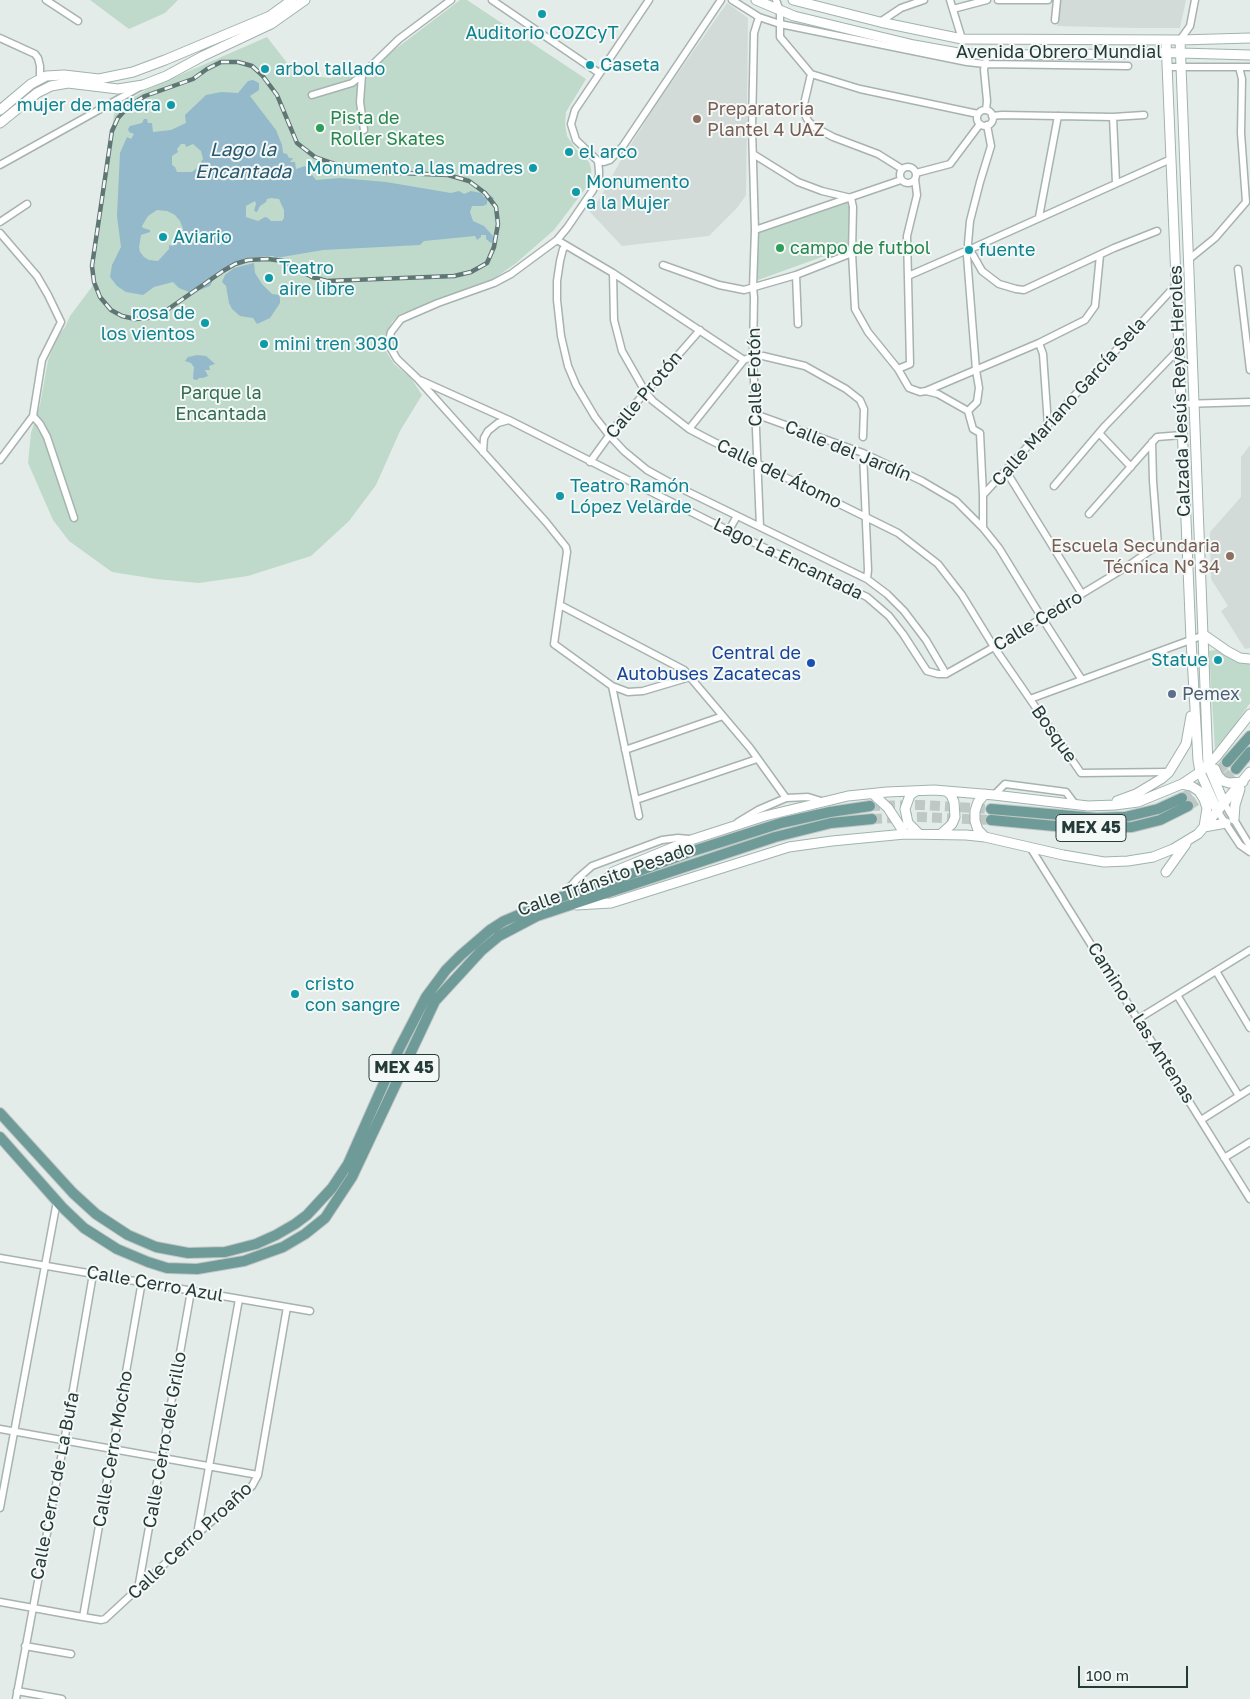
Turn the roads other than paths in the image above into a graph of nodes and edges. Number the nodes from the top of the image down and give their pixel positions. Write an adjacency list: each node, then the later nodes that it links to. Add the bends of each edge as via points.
1 (46, 0): 24 (street)
2 (292, 0): 46 (street, via 270,16 133,72 99,79 55,74)
3 (305, 0): 47 (street, via 271,24)
4 (451, 0): 45 (street, via 399,38)
5 (492, 0): 43 (street)
6 (649, 0): 43 (street)
7 (722, 0): 64 (street, via 623,146 610,160)
8 (732, 0): 22 (street)
9 (756, 0): 21 (street, Avenida Obrero Mundial)
10 (776, 0): 21 (street)
11 (793, 0): 25 (street, Avenida Obrero Mundial)
12 (924, 0): 25 (street, via 901,8)
13 (950, 0): 20 (street)
14 (987, 0): 20 (street)
15 (998, 0): 16 (street)
16 (1021, 0): 17 (street)
17 (1048, 0)
18 (1057, 0): 23 (street)
19 (1195, 0): 31 (street, via 1190,26)
20 (953, 9): 29 (street)
21 (780, 11): 26 (street); 35 (street, Avenida Obrero Mundial, via 914,45 958,53)
22 (759, 17): 26 (street); 62 (street, Calle Fotón, via 754,33)
23 (1055, 20)
24 (78, 21)
25 (880, 22): 29 (street, Avenida Obrero Mundial)
26 (780, 24): 37 (street); 44 (street, via 780,37)
27 (0, 38): 46 (street, via 38,58)
28 (1250, 38): 31 (street, Avenida Obrero Mundial)
29 (962, 39): 30 (street, Avenida Obrero Mundial)
30 (1166, 40): 31 (street, Avenida Obrero Mundial); 33 (street, Calzada Jesús Reyes Heroles)
31 (1180, 40): 34 (street, Calzada Jesús Reyes Heroles)
32 (1146, 52): 33 (street, Avenida Obrero Mundial); 35 (street, Avenida Obrero Mundial); 39 (street)
33 (1167, 53): 34 (street, Avenida Obrero Mundial); 39 (street, Calzada Jesús Reyes Heroles)
34 (1179, 53): 36 (street, Avenida Obrero Mundial); 42 (street, Calzada Jesús Reyes Heroles)
35 (996, 55): 37 (street)
36 (1250, 55)
37 (985, 64): 38 (street); 52 (street)
38 (1128, 66)
39 (1167, 67): 42 (street); 63 (street, Calzada Jesús Reyes Heroles)
40 (1239, 67): 41 (street); 42 (street); 82 (street, via 1246,202 1215,238)
41 (1250, 67)
42 (1180, 68): 82 (street, Calzada Jesús Reyes Heroles)
43 (599, 73): 64 (street, via 575,110 571,124 577,142)
44 (811, 74): 53 (street, via 860,89); 66 (street, via 804,104 809,122 833,137 878,154)
45 (362, 75): 49 (street, via 352,83); 61 (street, via 360,102)
46 (40, 79): 51 (street)
47 (143, 85): 48 (street); 50 (street)
48 (110, 89): 50 (street, via 116,95); 58 (street, via 68,83 51,86 37,93)
49 (312, 95)
50 (112, 101): 65 (street)
51 (0, 110)
52 (986, 110): 53 (street); 55 (street)
53 (978, 114): 59 (street)
54 (1144, 115): 57 (street)
55 (992, 116): 56 (street); 60 (street)
56 (1058, 116): 57 (street); 72 (street)
57 (1113, 117): 69 (street)
58 (0, 123)
59 (980, 124): 60 (street); 67 (street, via 950,164)
60 (987, 125): 79 (street, via 990,146 970,221)
61 (364, 130)
62 (753, 154): 70 (street, via 798,182); 74 (street, Calle Fotón)
63 (1171, 159): 69 (street); 88 (street, Calzada Jesús Reyes Heroles)
64 (598, 162): 77 (street, via 599,176 593,190)
65 (0, 165)
66 (902, 169): 67 (street, via 910,167); 68 (street)
67 (916, 176): 68 (street, via 909,183); 87 (street, via 917,195 907,236)
68 (901, 180): 70 (street)
69 (1116, 183): 72 (street)
70 (851, 198): 74 (street); 80 (street)
71 (27, 204): 73 (street)
72 (1039, 217): 79 (street)
73 (0, 222)
74 (755, 230): 89 (street, Calle Fotón)
75 (1156, 231): 81 (street)
76 (0, 233): 107 (street, via 37,276 61,322 42,360)
77 (557, 240): 78 (street); 99 (street, via 494,283 399,321 390,334 390,347 397,359)
78 (566, 246): 85 (street); 112 (street, via 557,281 560,336 576,385)
79 (969, 251): 81 (street, via 982,270 999,284 1024,290); 87 (street); 97 (street)
80 (852, 253): 86 (street); 96 (street, via 855,309 868,332)
81 (1100, 255): 92 (street, via 1095,306 1085,320)
82 (1188, 260): 104 (street, Calzada Jesús Reyes Heroles)
83 (663, 265): 89 (street, via 719,285 744,290)
84 (1238, 269): 98 (street)
85 (613, 273): 91 (street); 101 (street, Calle del Átomo, via 616,331 626,360)
86 (796, 275): 89 (street); 90 (street)
87 (908, 276): 96 (street, via 910,364)
88 (1176, 285): 93 (street, Calzada Jesús Reyes Heroles); 109 (street, Calle Mariano García Sela)
89 (752, 288): 94 (street, Calle Fotón)
90 (798, 324)
91 (700, 330): 95 (street); 101 (street, Calle Protón)
92 (1040, 343): 97 (street); 109 (street)
93 (1179, 349): 103 (street, Calzada Jesús Reyes Heroles); 111 (street)
94 (753, 356): 95 (street); 106 (street, Calle Fotón); 114 (street, via 804,366 846,388 860,400 864,409)
95 (744, 360): 110 (street)
96 (898, 369): 100 (street, via 909,388)
97 (976, 370): 100 (street); 105 (street, via 977,402)
98 (1250, 370)
99 (417, 378): 108 (street, Lago La Encantada); 116 (street)
100 (926, 391): 105 (street)
101 (646, 393): 110 (street, Calle del Átomo); 112 (street, Calle Protón)
102 (1250, 402): 104 (street)
103 (1181, 404): 104 (street); 113 (street, Calzada Jesús Reyes Heroles)
104 (1194, 404): 136 (street, Calzada Jesús Reyes Heroles)
105 (968, 411): 124 (street, via 973,429 980,433)
106 (755, 414): 117 (street, Calle del Jardín); 120 (street, Calle Fotón)
107 (33, 416): 118 (street); 128 (street, via 47,437)
108 (509, 420): 116 (street, via 488,431); 119 (street, Lago La Encantada)
109 (1048, 425): 122 (street, Calle Mariano García Sela)
110 (689, 428): 120 (street, Calle del Átomo)
111 (1099, 433): 121 (street); 123 (street)
112 (609, 435): 119 (street, Calle Protón); 126 (street, via 647,470)
113 (1182, 436): 115 (street, via 1157,437); 137 (street, Calzada Jesús Reyes Heroles)
114 (863, 437)
115 (1152, 442): 121 (street); 133 (street, Calle Cedro, via 1158,545)
116 (483, 452): 134 (street, via 566,548)
117 (863, 452): 127 (street); 130 (street, Calle del Jardín, via 956,501)
118 (0, 460)
119 (590, 462): 131 (street, Lago La Encantada)
120 (758, 464): 127 (street, Calle del Átomo); 129 (street, Calle Fotón)
121 (1131, 467): 125 (street)
122 (1006, 471): 124 (street, Calle Mariano García Sela); 133 (street)
123 (1054, 486)
124 (983, 496): 130 (street, Calle Mariano García Sela)
125 (1089, 514)
126 (737, 516): 129 (street); 131 (street)
127 (866, 517): 132 (street); 138 (street, Calle del Átomo, via 898,533 938,564 962,595)
128 (74, 518)
129 (760, 526): 132 (street)
130 (982, 528): 135 (street, Calle del Jardín, via 999,548)
131 (729, 530): 140 (street, Lago La Encantada, via 867,598 889,616 927,671)
132 (867, 579): 140 (street, via 904,611)
133 (1082, 594): 135 (street, Calle Cedro)
134 (560, 605): 141 (street, via 684,670); 143 (street, via 554,644)
135 (1042, 618): 138 (street, Calle Cedro); 142 (street, Calle del Jardín)
136 (1204, 635): 137 (street); 139 (street, via 1227,651); 154 (street, Calzada Jesús Reyes Heroles)
137 (1191, 640): 142 (street); 145 (street, Calzada Jesús Reyes Heroles)
138 (994, 647): 140 (street, Calle Cedro); 144 (street, Bosque)
139 (1250, 660)
140 (946, 674)
141 (690, 677): 143 (street, via 643,692 628,692); 147 (street)
142 (1082, 680): 144 (street)
143 (612, 686): 149 (street)
144 (1030, 699): 156 (street, Bosque, via 1081,773)
145 (1194, 701): 156 (street, via 1186,744); 157 (street, Calzada Jesús Reyes Heroles)
146 (1250, 714): 151 (street)
147 (723, 716): 149 (street); 152 (street)
148 (1250, 736): 153 (main road)
149 (625, 750): 166 (street)
150 (1250, 752): 155 (main road)
151 (1216, 757): 154 (street); 159 (street, via 1215,770 1223,781 1229,784)
152 (758, 759): 165 (street); 166 (street)
153 (1227, 762)
154 (1208, 765): 157 (street); 169 (street)
155 (1236, 769)
156 (1169, 772): 171 (street, via 1136,794)
157 (1200, 772): 160 (street); 172 (street, Calzada Jesús Reyes Heroles)
158 (1250, 772): 159 (street)
159 (1243, 782): 169 (street); 176 (street)
160 (1182, 784): 171 (street, via 1138,802); 177 (street, via 1191,786 1204,799 1207,808)
161 (916, 790): 162 (street); 163 (street); 179 (street, via 910,795 905,809 908,823)
162 (946, 791): 164 (street); 181 (street, via 954,802 955,817)
163 (873, 794): 167 (street); 180 (street, via 888,808)
164 (989, 794): 171 (street); 182 (street, via 978,802 975,811 978,830)
165 (786, 798): 167 (street, via 808,797); 178 (street)
166 (636, 800): 174 (street)
167 (822, 802): 178 (street)
168 (1185, 802): 173 (main road, MEX 45, via 1179,812 1160,820 1125,827 1076,828)
169 (1224, 804): 172 (street); 176 (street)
170 (870, 806): 188 (main road, Calle Tránsito Pesado / MEX 45, via 781,823)
171 (1103, 806)
172 (1218, 812): 176 (street); 177 (street)
173 (990, 815)
174 (639, 816)
175 (872, 819): 190 (main road, Calle Tránsito Pesado / MEX 45, via 831,823 775,837)
176 (1230, 821): 177 (street); 185 (street)
177 (1204, 827): 184 (street)
178 (728, 828): 183 (street)
179 (918, 833): 180 (street); 181 (street)
180 (905, 834): 190 (street, via 789,847 611,903)
181 (940, 834): 182 (street)
182 (985, 838): 186 (street)
183 (691, 840): 188 (street, via 613,872); 189 (street, via 662,840 592,866)
184 (1187, 841): 186 (street, via 1153,857 1104,862); 187 (street)
185 (1247, 846)
186 (1030, 847): 194 (street, Camino a las Antenas)
187 (1166, 872)
188 (601, 885): 189 (main road, Calle Tránsito Pesado / MEX 45)
189 (561, 898): 198 (main road, Calle Tránsito Pesado / MEX 45, via 504,921 468,948 446,970 413,1019 354,1152 341,1174 307,1215 256,1244 225,1252 188,1253 156,1247 128,1236 73,1193)
190 (570, 906): 204 (main road, Calle Tránsito Pesado / MEX 45, via 537,916 499,936 435,1001 352,1177 325,1218 283,1247 244,1261 198,1269 167,1268 117,1249 84,1228)
191 (1250, 950): 192 (street)
192 (1216, 971): 193 (street); 195 (street)
193 (1176, 995): 194 (street); 197 (street)
194 (1138, 1019): 199 (street, Camino a las Antenas)
195 (1250, 1028)
196 (1250, 1089): 197 (street)
197 (1239, 1096): 199 (street)
198 (0, 1113)
199 (1201, 1120): 202 (street, Camino a las Antenas)
200 (0, 1137): 204 (main road, Calle Tránsito Pesado / MEX 45)
201 (1250, 1142): 202 (street)
202 (1224, 1158): 203 (street, Camino a las Antenas)
203 (1250, 1198)
204 (57, 1201): 206 (street)
205 (0, 1259): 206 (street, Calle Cerro Azul)
206 (46, 1265): 207 (street, Calle Cerro Azul); 214 (street)
207 (93, 1274): 208 (street, Calle Cerro Azul); 215 (street, Calle Cerro de La Bufa)
208 (142, 1281): 209 (street, Calle Cerro Azul); 216 (street, Calle Cerro Mocho)
209 (191, 1290): 210 (street, Calle Cerro Azul); 217 (street, Calle Cerro del Grillo)
210 (238, 1299): 211 (street, Calle Cerro Azul); 218 (street)
211 (287, 1308): 212 (street, Calle Cerro Azul); 219 (street, Calle Cerro Proaño)
212 (310, 1311)
213 (0, 1430): 214 (street)
214 (14, 1432): 215 (street); 220 (street)
215 (64, 1442): 216 (street); 224 (street, Calle Cerro de La Bufa)
216 (113, 1450): 217 (street); 225 (street, Calle Cerro Mocho)
217 (161, 1457): 218 (street); 222 (street, Calle Cerro del Grillo)
218 (210, 1466): 219 (street); 221 (street)
219 (258, 1475): 221 (street, Calle Cerro Proaño, via 252,1486)
220 (0, 1508)
221 (197, 1534): 222 (street, Calle Cerro Proaño)
222 (138, 1589): 225 (street, Calle Cerro Proaño, via 105,1619)
223 (0, 1602): 224 (street)
224 (32, 1609): 225 (street); 226 (street, Calle Cerro de La Bufa)
225 (83, 1617)
226 (25, 1646): 227 (street); 228 (street, Calle Cerro de La Bufa)
227 (71, 1654)
228 (17, 1691): 229 (street, Calle Cerro de La Bufa); 230 (street)
229 (16, 1699)
230 (62, 1699)

